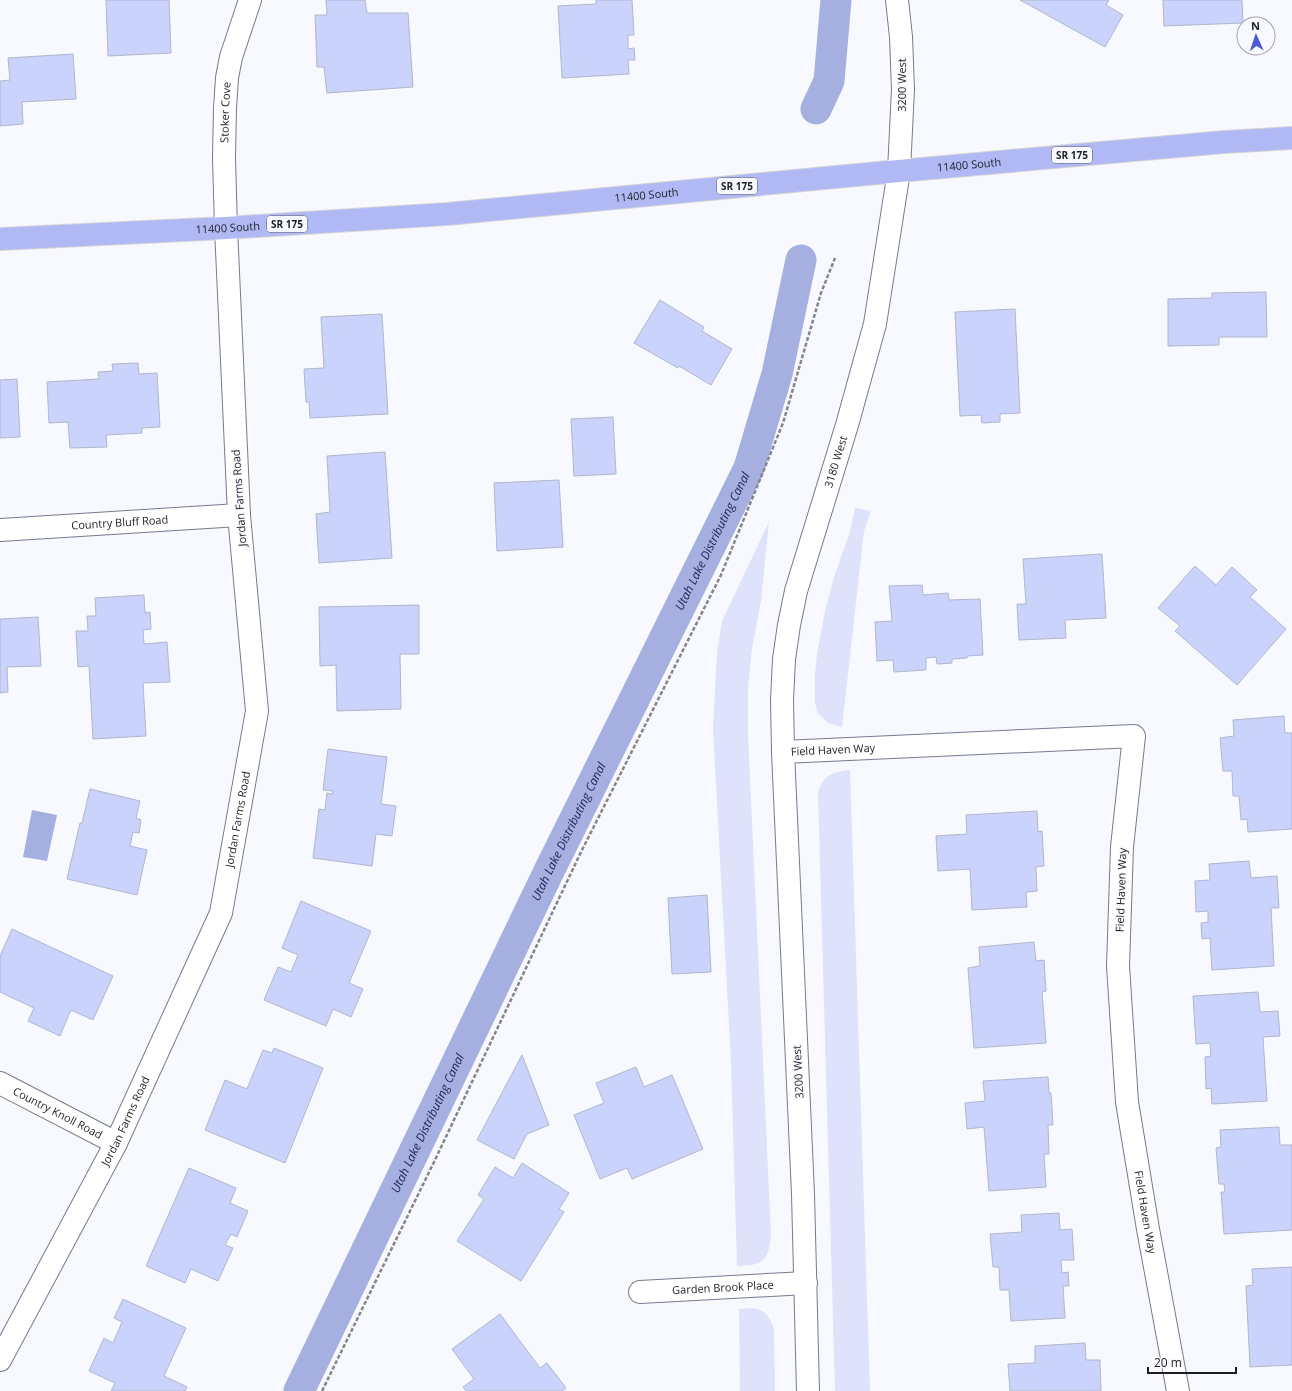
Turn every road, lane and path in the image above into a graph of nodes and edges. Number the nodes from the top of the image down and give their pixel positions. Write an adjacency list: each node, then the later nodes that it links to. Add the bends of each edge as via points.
1 (250, 0): 5 (street, Stoker Cove, via 231,57 227,78 224,151)
2 (897, 0): 4 (street, 3200 West, via 903,89)
3 (1292, 138): 4 (main road, 11400 South / SR 175)
4 (899, 171): 5 (main road, 11400 South / SR 175, via 447,214); 10 (street, 3180 West, via 875,324 796,591 789,624 782,700)
5 (226, 228): 6 (main road, 11400 South / SR 175); 8 (street, Jordan Farms Road)
6 (0, 239)
7 (835, 258): 16 (path, via 821,293 783,423 721,575 580,852 434,1162)
8 (239, 515): 9 (street, Country Bluff Road); 12 (street, Jordan Farms Road, via 258,711 221,913)
9 (0, 530)
10 (783, 752): 13 (street, 3200 West); 18 (street, Field Haven Way, via 1134,736 1122,847 1118,966 1127,1102)
11 (0, 1083): 12 (street, Country Knoll Road)
12 (116, 1143): 15 (street, Jordan Farms Road)
13 (806, 1283): 14 (street, Garden Brook Place); 17 (street, 3200 West)
14 (640, 1292)
15 (0, 1360)
16 (322, 1391)
17 (808, 1391)
18 (1178, 1391)

